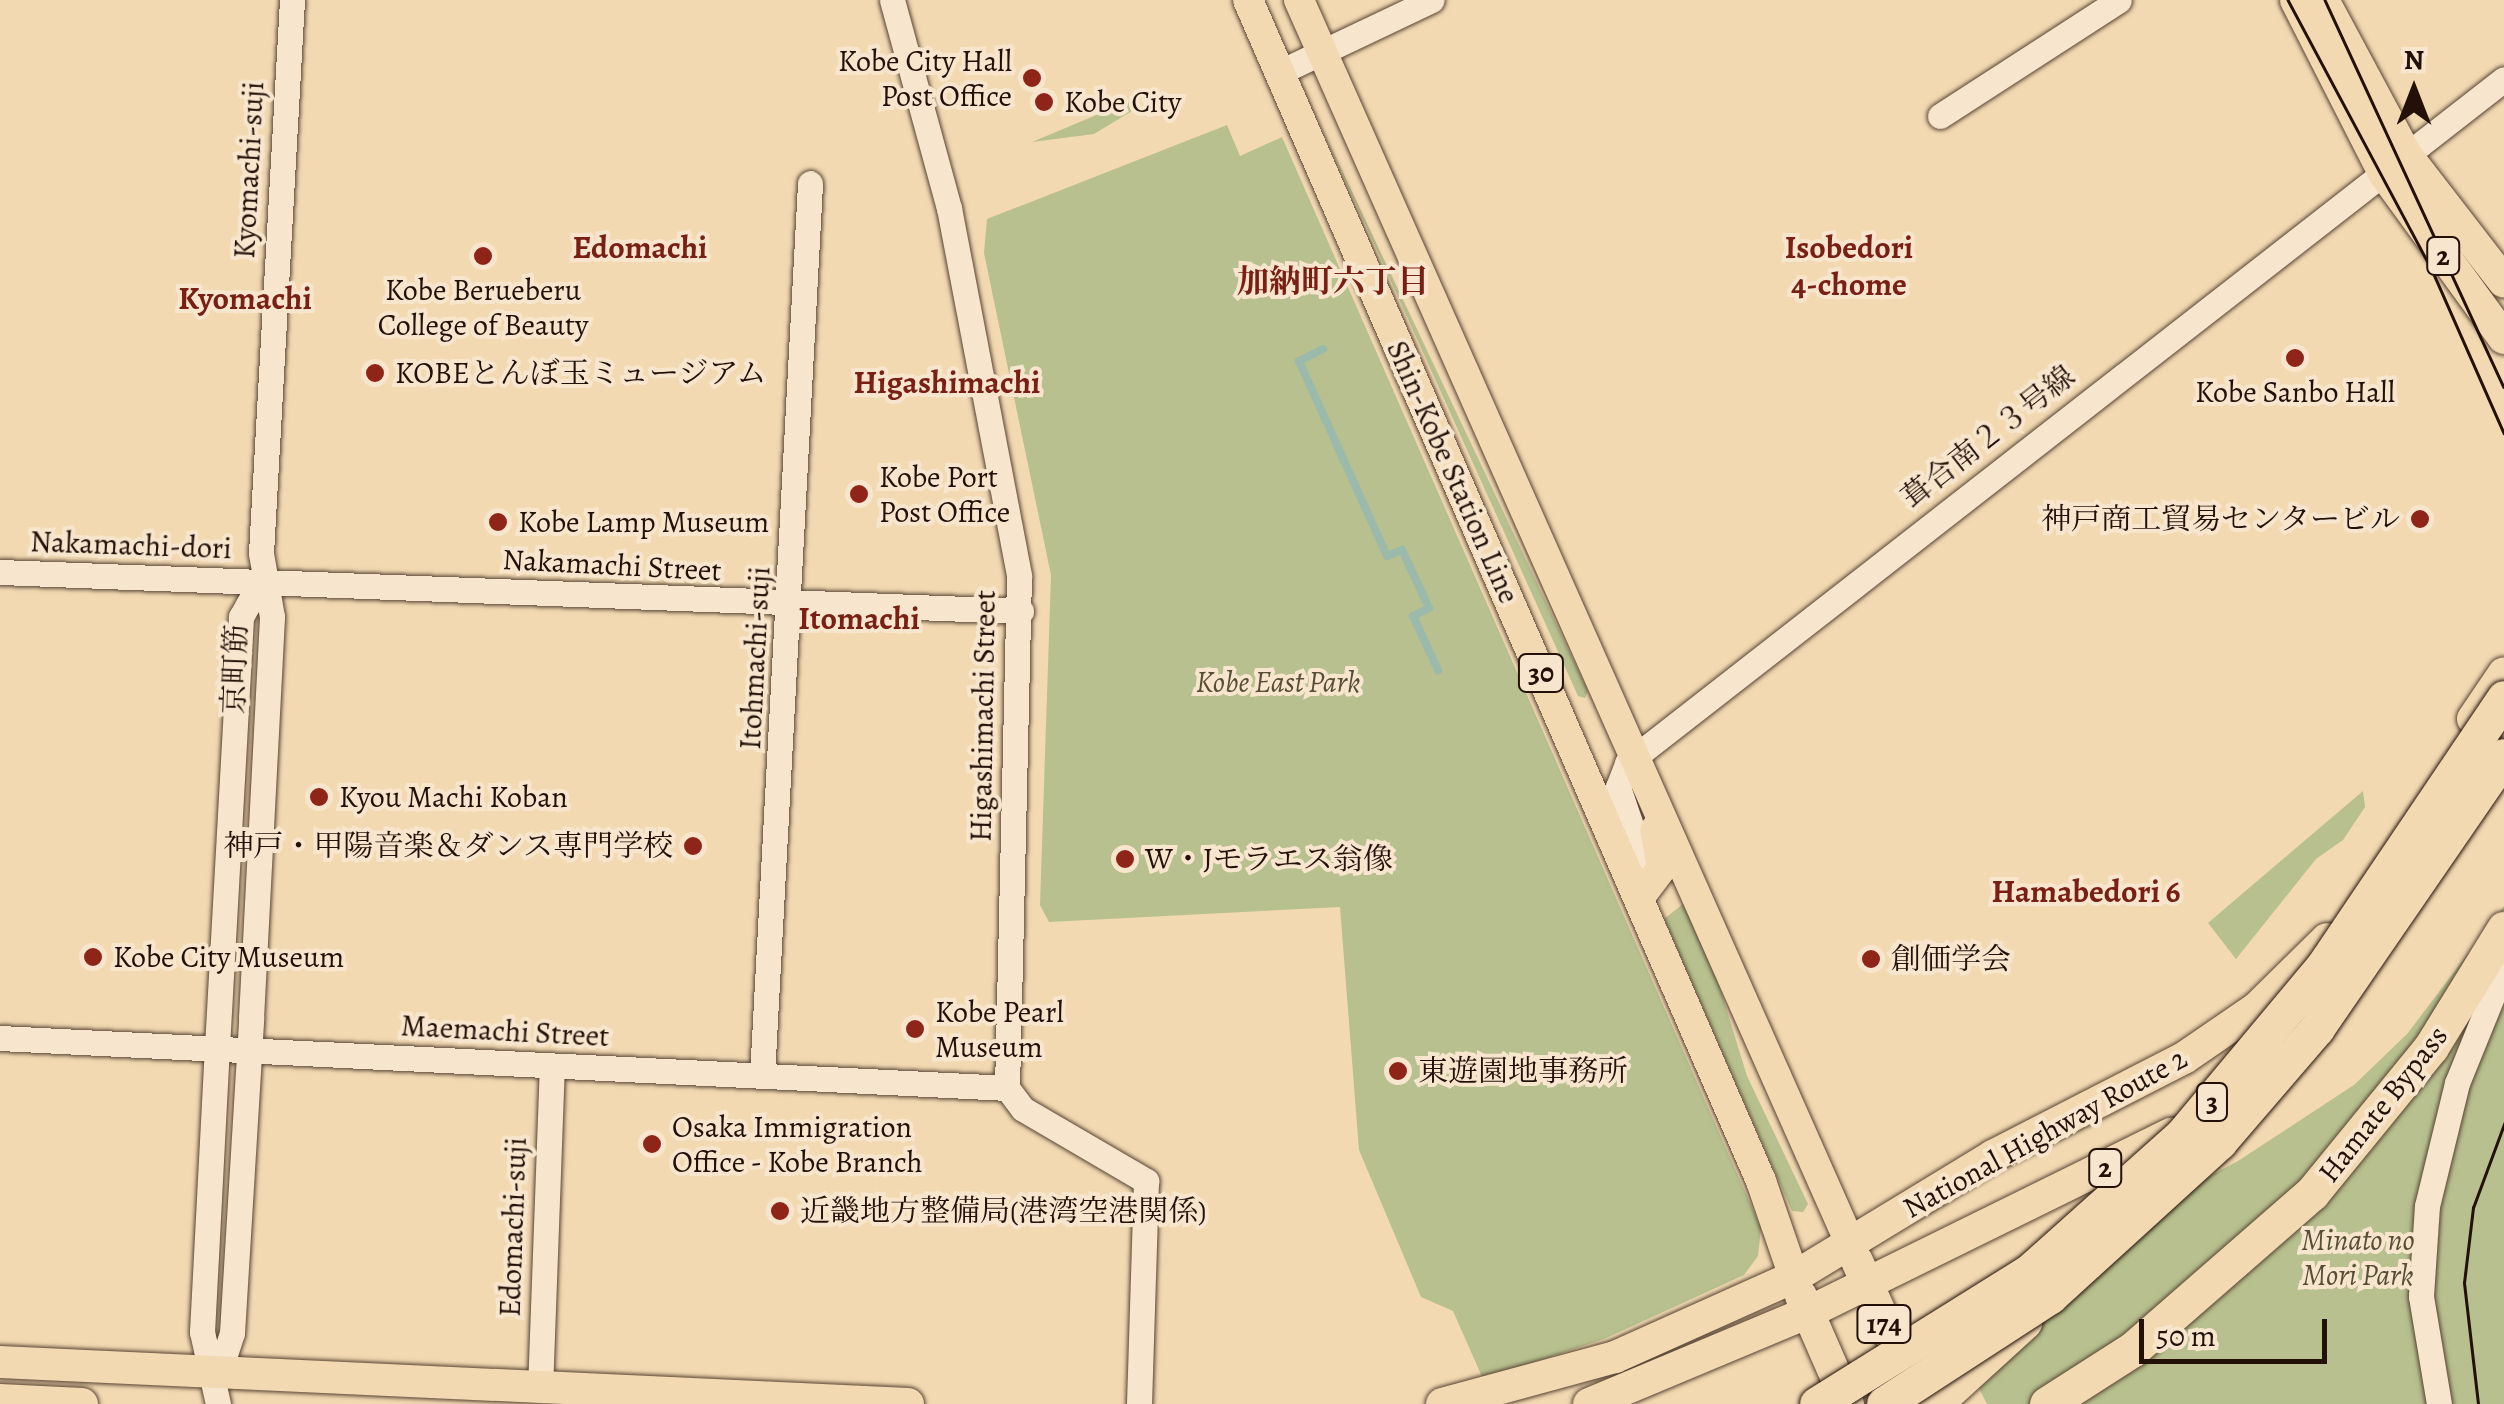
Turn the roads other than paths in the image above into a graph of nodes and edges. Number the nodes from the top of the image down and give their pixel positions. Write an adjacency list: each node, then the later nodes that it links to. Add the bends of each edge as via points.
1 (292, 0): 18 (street, Kyomachi-suji)
2 (892, 0): 20 (street, Higashimachi Street, via 949,208)
3 (1248, 0): 10 (main road, Shin-Kobe Station Line / 30)
4 (1299, 0): 9 (main road, Shin-Kobe Station Line / 30)
5 (1432, 0): 9 (street)
6 (2119, 0): 12 (street)
7 (2296, 0): 13 (highway, 2)
8 (2323, 0): 13 (highway, 2)
9 (1322, 55): 10 (street); 24 (main road, Shin-Kobe Station Line / 30)
10 (1278, 72): 26 (main road, Shin-Kobe Station Line / 30)
11 (2504, 78): 13 (street, 葺合南２３号線)
12 (1940, 116)
13 (2395, 164): 15 (highway, 2); 16 (highway, 2); 24 (street, 葺合南２３号線)
14 (810, 183): 19 (street, Itohmachi-suji)
15 (2504, 282)
16 (2504, 338)
17 (0, 572): 18 (street, Nakamachi-dori)
18 (260, 583): 19 (street, Nakamachi Street); 31 (street, 京町筋, via 241,616); 32 (street, 京町筋, via 272,617)
19 (791, 605): 20 (street, Nakamachi Street); 34 (street, Itohmachi-suji)
20 (1020, 611): 35 (street, Higashimachi Street)
21 (2504, 673): 37 (highway, National Highway Route 2 / 2, via 2339,926 2257,1008 2157,1075 1992,1156)
22 (2504, 698): 51 (highway, 3, bridge, via 2324,966 2182,1135 2030,1271)
23 (2504, 756): 40 (highway, 3, bridge, via 2317,1028 2220,1142)
24 (1639, 765): 26 (main road, via 1664,860); 37 (main road, Shin-Kobe Station Line / 30)
25 (2504, 776): 39 (highway, National Highway Route 2 / 2, via 2389,938 2274,1063 2142,1152)
26 (1636, 893): 38 (main road, Shin-Kobe Station Line / 30)
27 (2504, 930): 36 (street); 56 (highway, Hamate Bypass, via 2431,1046 2312,1193 2133,1350)
28 (2504, 958): 57 (highway, Hamate Bypass, via 2440,1054 2318,1201 2220,1293)
29 (2504, 967): 58 (street, via 2457,1083 2427,1206 2421,1296)
30 (0, 1038): 31 (street, Maemachi Street)
31 (217, 1047): 32 (street, Maemachi Street); 43 (street, 京町筋, via 202,1332)
32 (249, 1048): 33 (street, Maemachi Street); 43 (street, 京町筋, via 232,1333)
33 (552, 1066): 34 (street, Maemachi Street); 44 (street, Edomachi-suji)
34 (762, 1076): 35 (street, Maemachi Street)
35 (1007, 1088): 48 (street, via 1023,1108 1146,1181)
36 (2420, 1161)
37 (1850, 1243): 38 (highway, National Highway Route 2 / 2); 39 (highway, 174)
38 (1794, 1278): 41 (highway, 174); 49 (highway, National Highway Route 2 / 2, via 1615,1357)
39 (1864, 1281): 41 (highway, National Highway Route 2 / 2); 54 (highway, 174)
40 (2050, 1296): 53 (highway, 3, bridge); 55 (highway, 3, bridge)
41 (1807, 1314): 50 (highway, National Highway Route 2 / 2); 52 (highway, 174)
42 (0, 1362): 43 (highway)
43 (218, 1390): 44 (highway)
44 (540, 1390): 47 (highway)
45 (0, 1400): 46 (highway)
46 (82, 1404)
47 (908, 1404)
48 (1139, 1404)
49 (1442, 1404)
50 (1589, 1404)
51 (1818, 1404)
52 (1848, 1404)
53 (1884, 1404)
54 (1922, 1404)
55 (1934, 1404)
56 (2048, 1404)
57 (2067, 1404)
58 (2438, 1404)

